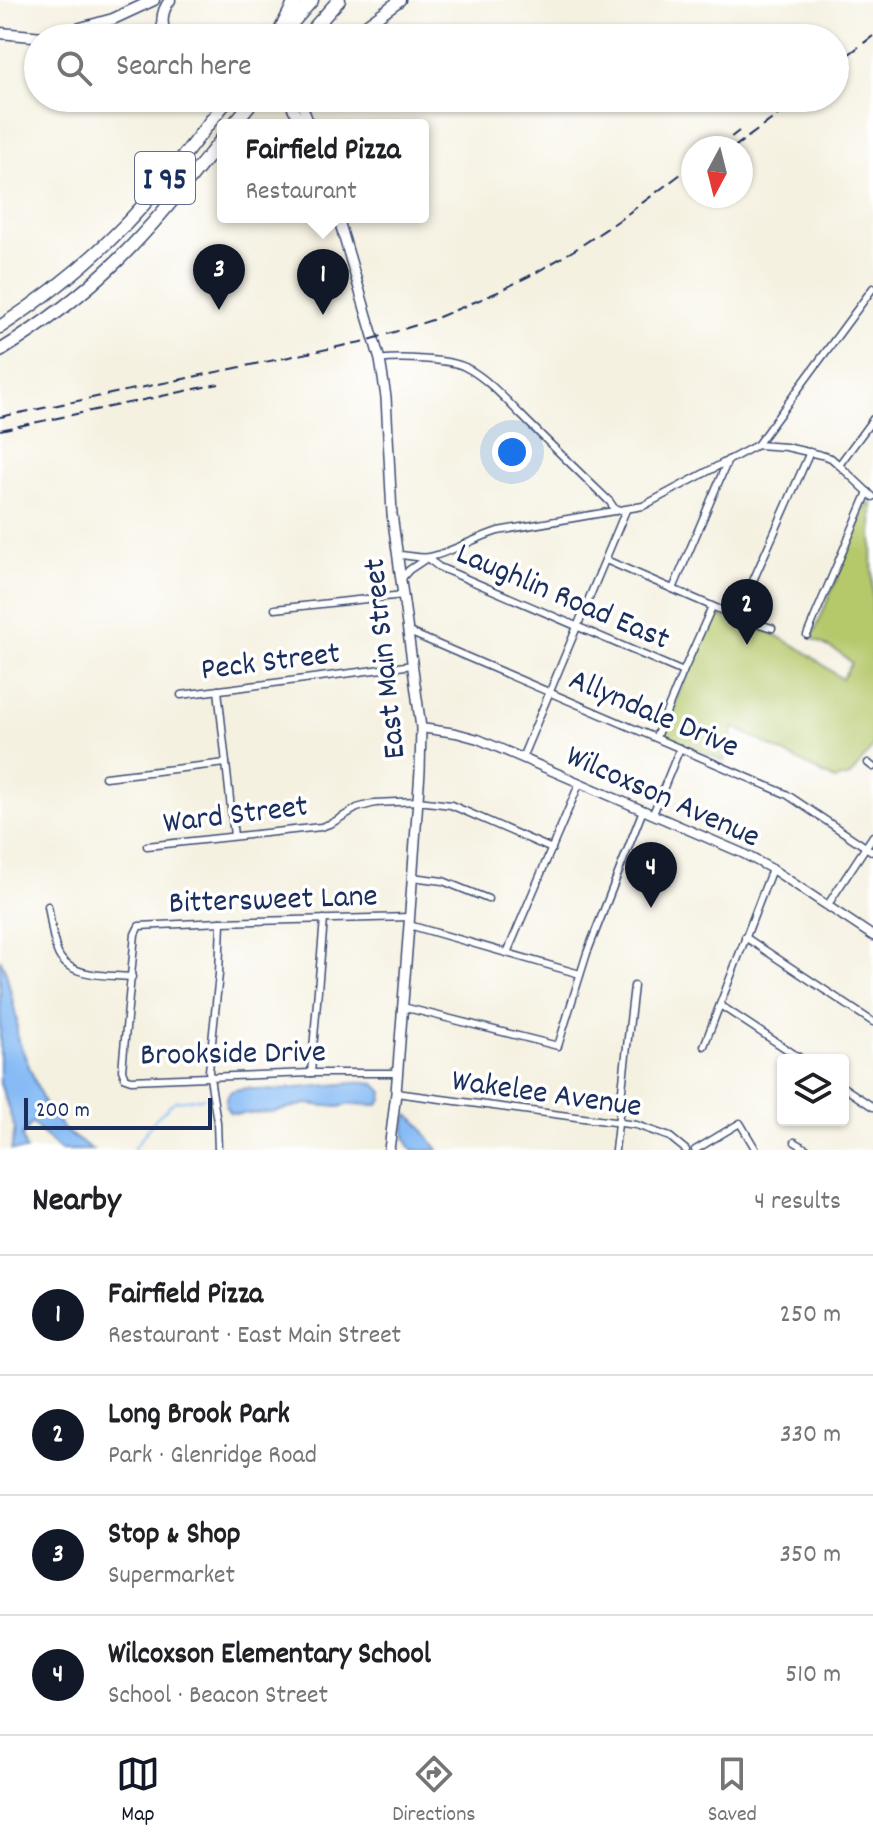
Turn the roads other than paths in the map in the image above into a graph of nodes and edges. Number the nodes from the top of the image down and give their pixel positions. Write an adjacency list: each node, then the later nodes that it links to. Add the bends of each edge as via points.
1 (154, 0): 7 (main road)
2 (170, 0): 8 (main road)
3 (296, 0): 9 (highway)
4 (312, 0): 10 (highway)
5 (400, 0): 12 (main road)
6 (338, 2): 11 (highway)
7 (95, 24)
8 (163, 24)
9 (285, 24)
10 (291, 24)
11 (318, 24)
12 (367, 24)
13 (0, 33): 14 (main road)
14 (24, 35)
15 (218, 112): 19 (highway, I 95, via 138,211 96,253)
16 (217, 145): 20 (highway, I 95, via 110,267)
17 (340, 223): 21 (main road, East Main Street)
18 (873, 288): 23 (street)
19 (0, 327)
20 (0, 351)
21 (380, 360): 29 (street, via 450,363 475,373); 30 (main road, East Main Street)
22 (873, 419): 26 (street)
23 (757, 445): 24 (street); 25 (street)
24 (810, 452): 26 (street); 38 (street)
25 (728, 460): 28 (street, via 657,500); 34 (street)
26 (839, 465): 27 (street)
27 (870, 495): 42 (street)
28 (626, 510): 29 (street); 32 (street)
29 (616, 511): 31 (street, via 498,531)
30 (398, 555): 31 (street); 33 (main road, East Main Street)
31 (427, 558): 33 (street); 39 (street, Laughlin Road East)
32 (606, 560): 34 (street); 39 (street)
33 (401, 580): 35 (main road, East Main Street)
34 (673, 589): 36 (street)
35 (403, 595): 37 (street); 41 (main road, East Main Street)
36 (712, 607): 38 (street); 44 (street)
37 (275, 609)
38 (737, 617): 40 (street)
39 (577, 627): 44 (street, Laughlin Road East); 46 (street)
40 (772, 628)
41 (409, 632): 43 (main road, East Main Street); 46 (street, Allyndale Drive)
42 (807, 635)
43 (413, 665): 45 (street, Peck Street); 48 (main road, East Main Street)
44 (683, 672): 49 (street)
45 (218, 690): 47 (street, Peck Street); 52 (street)
46 (550, 692): 49 (street, Allyndale Drive); 51 (street)
47 (181, 695)
48 (421, 728): 51 (street, Wilcoxson Avenue, via 472,737); 55 (main road, East Main Street)
49 (656, 737): 50 (street, Allyndale Drive)
50 (680, 748): 57 (street); 61 (street, Allyndale Drive, via 791,797)
51 (522, 758): 54 (street, Wilcoxson Avenue)
52 (226, 763): 53 (street); 58 (street)
53 (105, 777)
54 (580, 782): 56 (street, Wilcoxson Avenue); 62 (street)
55 (418, 801): 58 (street, Ward Street, via 375,803 321,827); 62 (street, Ward Street, via 451,805); 65 (main road, East Main Street)
56 (643, 810): 57 (street, Wilcoxson Avenue); 76 (street)
57 (653, 814): 64 (street, Wilcoxson Avenue)
58 (234, 836): 60 (street, Ward Street)
59 (873, 836): 61 (street)
60 (147, 846)
61 (866, 847): 63 (street, Allyndale Drive); 68 (street)
62 (552, 849): 75 (street)
63 (873, 852)
64 (772, 869): 68 (street, Wilcoxson Avenue); 74 (street)
65 (412, 877): 66 (street, via 443,881); 70 (main road, East Main Street)
66 (488, 899)
67 (48, 906): 77 (street, via 56,950 66,964)
68 (827, 906): 73 (street, Wilcoxson Avenue)
69 (324, 919): 70 (street, Bittersweet Lane); 71 (street, Bittersweet Lane); 84 (street)
70 (410, 921): 75 (street, Bittersweet Lane); 80 (main road, East Main Street)
71 (221, 922): 72 (street, Bittersweet Lane); 86 (street)
72 (137, 928): 77 (street, Brookside Drive)
73 (873, 936)
74 (745, 937): 79 (street); 81 (street)
75 (507, 953): 76 (street, Bittersweet Lane)
76 (580, 974): 80 (street, via 558,1046)
77 (132, 977): 86 (street, Brookside Drive, via 124,1077)
78 (634, 986): 90 (street)
79 (720, 1005): 82 (street); 83 (street)
80 (403, 1007): 85 (main road, East Main Street)
81 (873, 1022)
82 (704, 1046)
83 (794, 1054)
84 (311, 1073): 85 (street, Brookside Drive); 86 (street, Brookside Drive)
85 (398, 1073): 88 (main road, East Main Street)
86 (210, 1077): 92 (street)
87 (849, 1091): 89 (street)
88 (396, 1093): 90 (street, Wakelee Avenue); 93 (main road, East Main Street)
89 (873, 1107)
90 (618, 1123): 94 (street); 95 (street, Wakelee Avenue, via 664,1134)
91 (795, 1142): 98 (street)
92 (218, 1150)
93 (389, 1150)
94 (615, 1150)
95 (686, 1150)
96 (695, 1150): 97 (street, via 740,1123)
97 (756, 1150)
98 (808, 1150)

